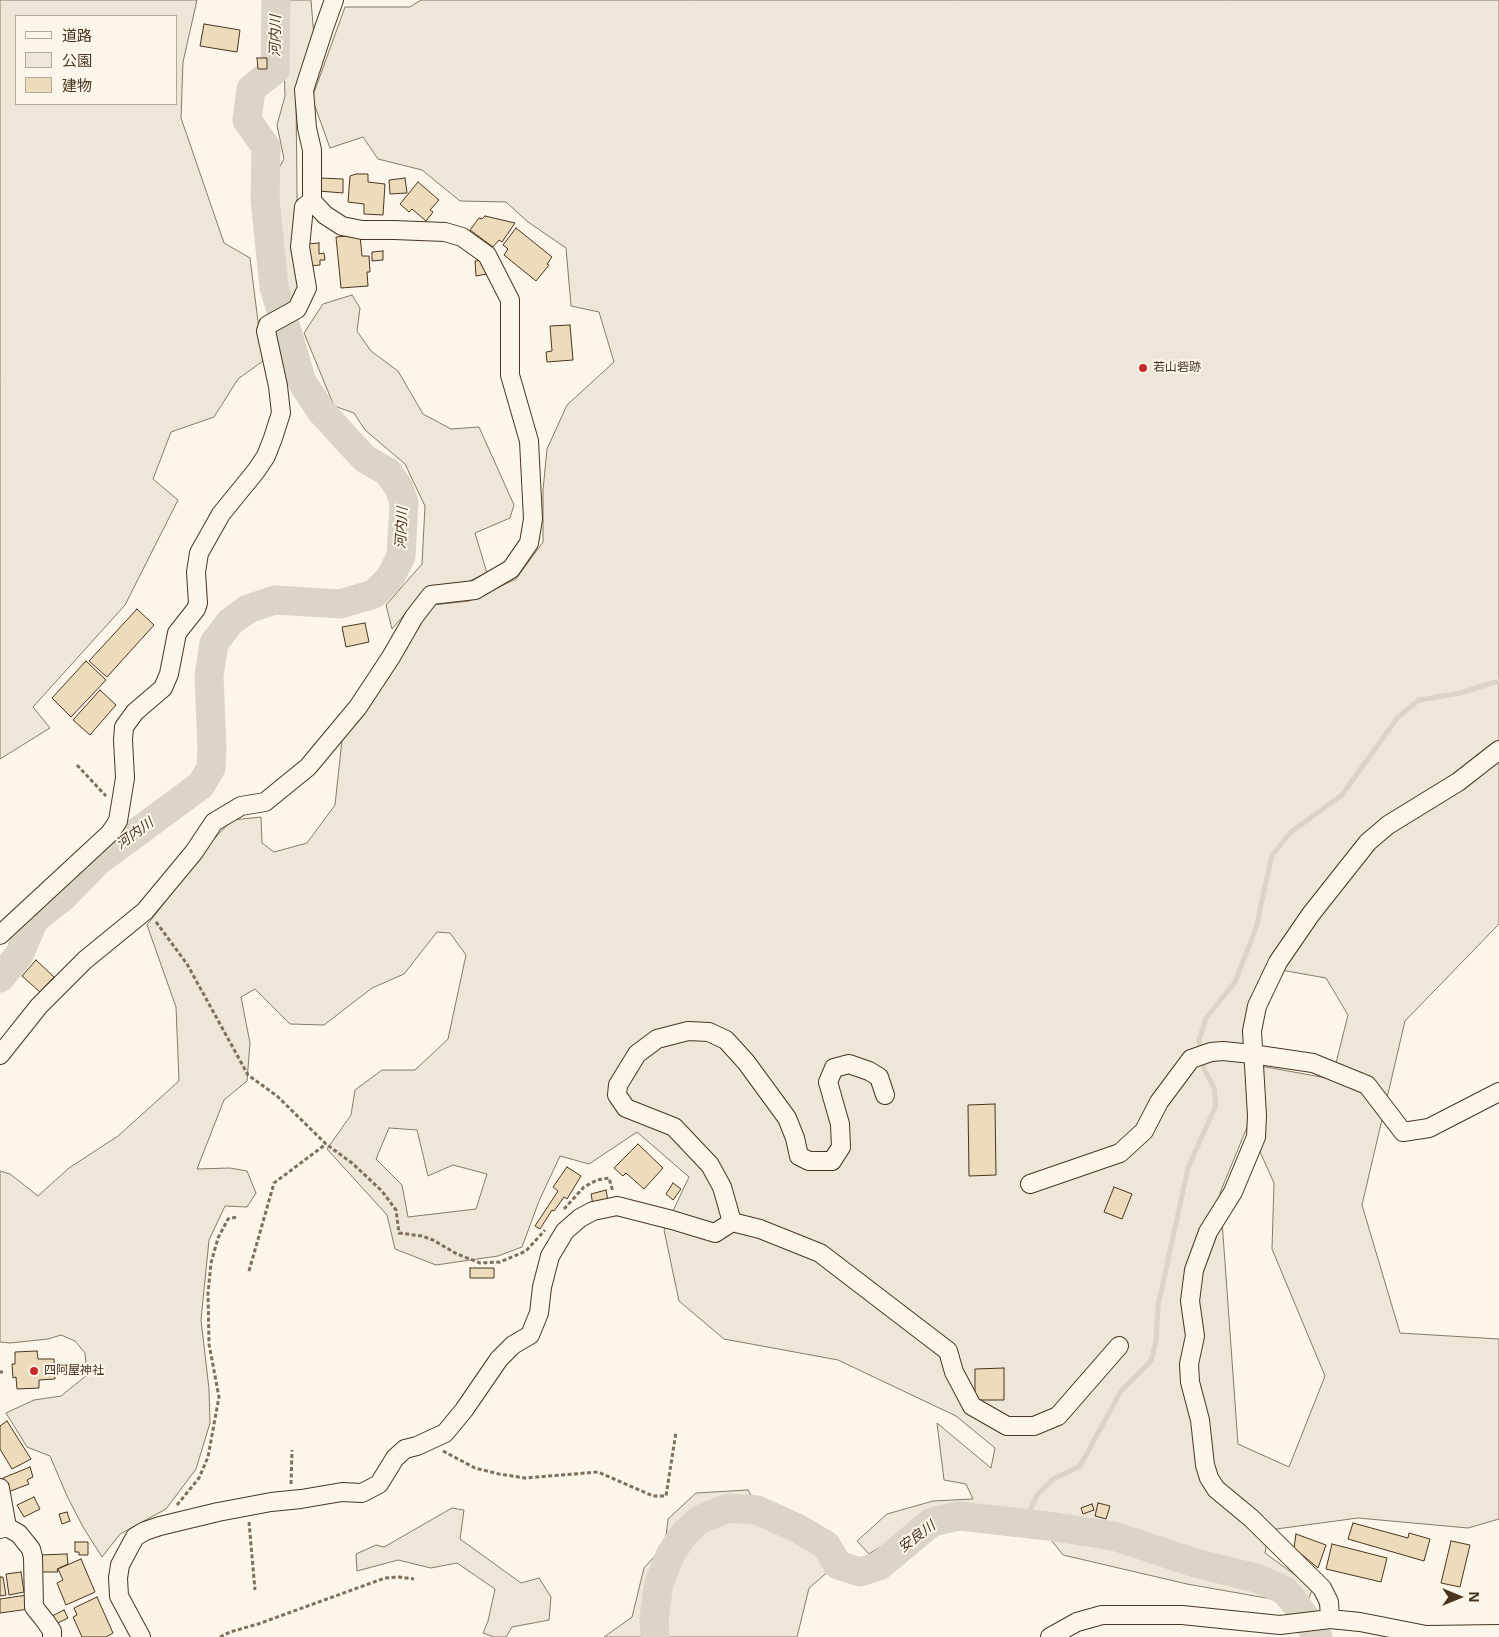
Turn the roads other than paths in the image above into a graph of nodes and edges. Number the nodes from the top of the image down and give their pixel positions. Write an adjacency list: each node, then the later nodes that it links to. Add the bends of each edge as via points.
1 (334, 0): 2 (street, via 304,90 312,150)
2 (312, 201): 4 (street, via 304,207 300,247 307,288 297,309 268,325 266,331 281,413 266,456 221,514 199,553 196,572 198,603 177,633 163,688 135,712 124,727 126,778 118,821 110,833); 6 (street, via 342,226 362,230 445,232 462,237 487,255 510,300 510,375 529,441 533,520 529,543 511,568 474,590 431,595 358,707 308,767 265,802 241,806 214,822 194,852 145,911 85,960 39,1006)
3 (1499, 750): 5 (street, via 1458,782 1388,825 1368,842 1278,962 1257,1006)
4 (0, 935)
5 (1252, 1054): 7 (street, via 1313,1063 1367,1086 1403,1132 1429,1128); 9 (street, via 1211,1052 1191,1059 1159,1102 1144,1131 1120,1154); 14 (street, via 1256,1080 1256,1138 1233,1192 1208,1232 1194,1270 1190,1301 1195,1336 1189,1364 1190,1382 1209,1478 1216,1489 1251,1518 1322,1588 1329,1602)
6 (0, 1055)
7 (1499, 1092)
8 (885, 1095): 10 (street, via 880,1077 869,1071 849,1064 834,1068 828,1082 840,1124 841,1147 832,1161 809,1162 799,1156 787,1118 726,1040 709,1032 688,1031 657,1039 637,1054 618,1085 617,1096 626,1108 674,1128 710,1166 722,1187)
9 (1030, 1184)
10 (732, 1222): 11 (street, via 820,1252 948,1351 954,1372 972,1406 1007,1426 1034,1426 1058,1416); 17 (street, via 715,1233 616,1206 593,1210 580,1218 565,1231 550,1256 539,1312 530,1334 499,1359 445,1433 405,1449 395,1458 379,1484 362,1493 342,1492 271,1502 169,1524 135,1537 120,1565 118,1578 119,1596)
11 (1119, 1346)
12 (0, 1488): 13 (street)
13 (3, 1528): 16 (street, via 19,1534 31,1549 34,1607 52,1631)
14 (1326, 1619): 15 (street, via 1426,1635); 18 (street, via 1280,1625 1182,1615 1102,1615 1076,1622)
15 (1499, 1634)
16 (52, 1637)
17 (140, 1637)
18 (1050, 1637)

